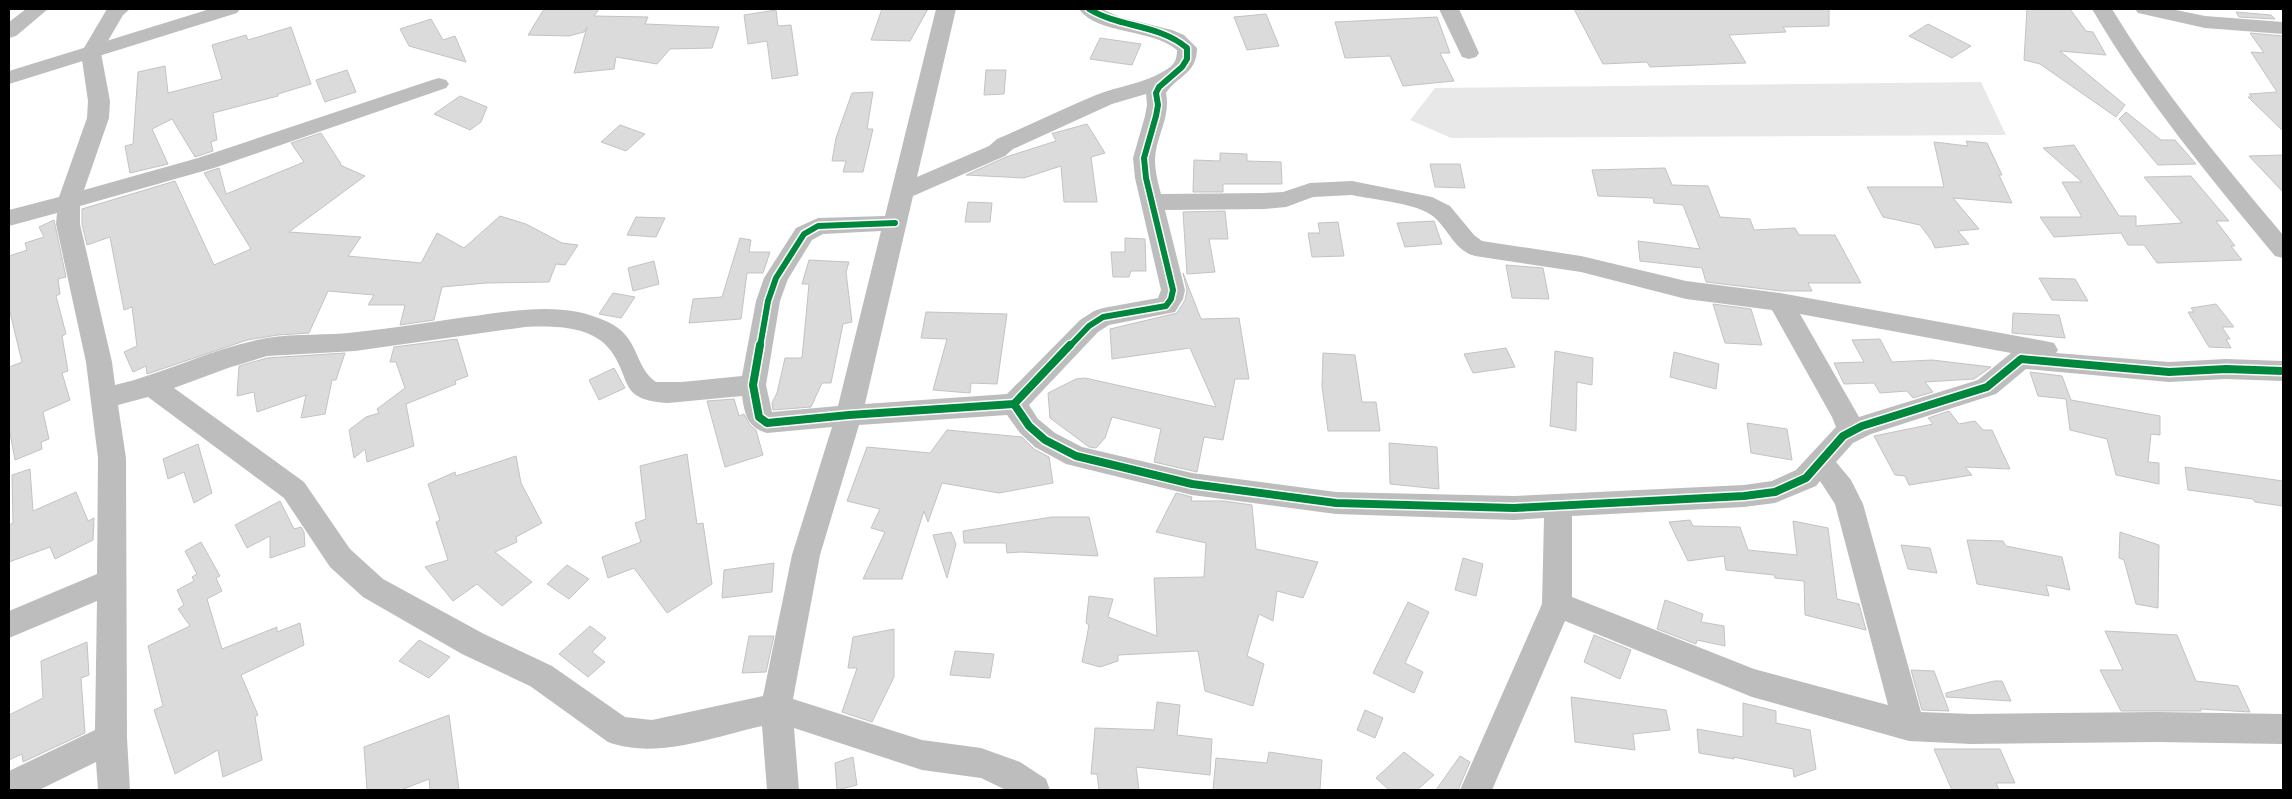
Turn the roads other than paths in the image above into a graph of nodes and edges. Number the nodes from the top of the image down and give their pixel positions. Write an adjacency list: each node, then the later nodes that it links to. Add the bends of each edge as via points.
1 (38, 9): 10 (street)
2 (230, 9): 11 (street)
3 (946, 9): 16 (street)
4 (1089, 9): 13 (street, via 1119,24 1178,38 1187,48 1187,58)
5 (1449, 9): 12 (street)
6 (2102, 9): 21 (street, via 2128,51 2199,149)
7 (2145, 9): 9 (street, via 2205,22)
8 (116, 10): 11 (street)
9 (2283, 28)
10 (9, 32)
11 (91, 53): 14 (street); 17 (street, via 99,101 98,118)
12 (1469, 53)
13 (1172, 76): 16 (street, via 1135,91 1105,98 1005,144 997,151); 18 (street, via 1159,86 1156,93 1156,116 1144,158)
14 (9, 78)
15 (439, 84): 17 (street, via 206,163)
16 (902, 192): 20 (street)
17 (68, 202): 19 (street); 27 (street, via 68,224)
18 (1152, 202): 22 (street, via 1265,201 1286,199 1310,190 1352,188 1424,202 1442,211 1475,248 1581,264 1686,290); 28 (street, via 1173,290 1171,299 1166,306 1103,317 1089,326)
19 (9, 218)
20 (895, 223): 25 (street, via 818,226 804,234 776,278 768,301); 29 (street)
21 (2283, 250)
22 (1780, 302): 24 (street); 30 (street)
23 (2283, 371): 24 (street)
24 (2169, 372): 30 (street, via 2021,359 1987,387 1862,426)
25 (754, 385): 26 (street, via 664,393 649,391 641,386 619,343 591,325 554,318 525,318 355,342 267,347); 29 (street, via 759,417 767,423)
26 (152, 386): 27 (street); 36 (street, via 294,490 340,558 373,588 473,644 541,676 619,731 652,735)
27 (104, 398): 33 (street, via 112,458)
28 (1014, 404): 29 (street); 32 (street, via 1029,426 1045,440 1076,456 1192,484 1336,503 1514,508)
29 (849, 415): 36 (street, via 806,555)
30 (1852, 432): 31 (street, via 1843,436)
31 (1821, 463): 32 (street, via 1806,478 1776,492); 37 (street, via 1849,504)
32 (1558, 506): 34 (street)
33 (112, 581): 35 (street); 39 (street)
34 (1557, 604): 37 (street, via 1752,683); 44 (street)
35 (9, 625)
36 (776, 708): 42 (street); 43 (street, via 922,755 980,763 1008,773)
37 (1909, 726): 38 (street, via 1971,729)
38 (2283, 729)
39 (111, 738): 40 (street); 41 (street)
40 (9, 788)
41 (114, 790)
42 (783, 790)
43 (1034, 790)
44 (1476, 790)

